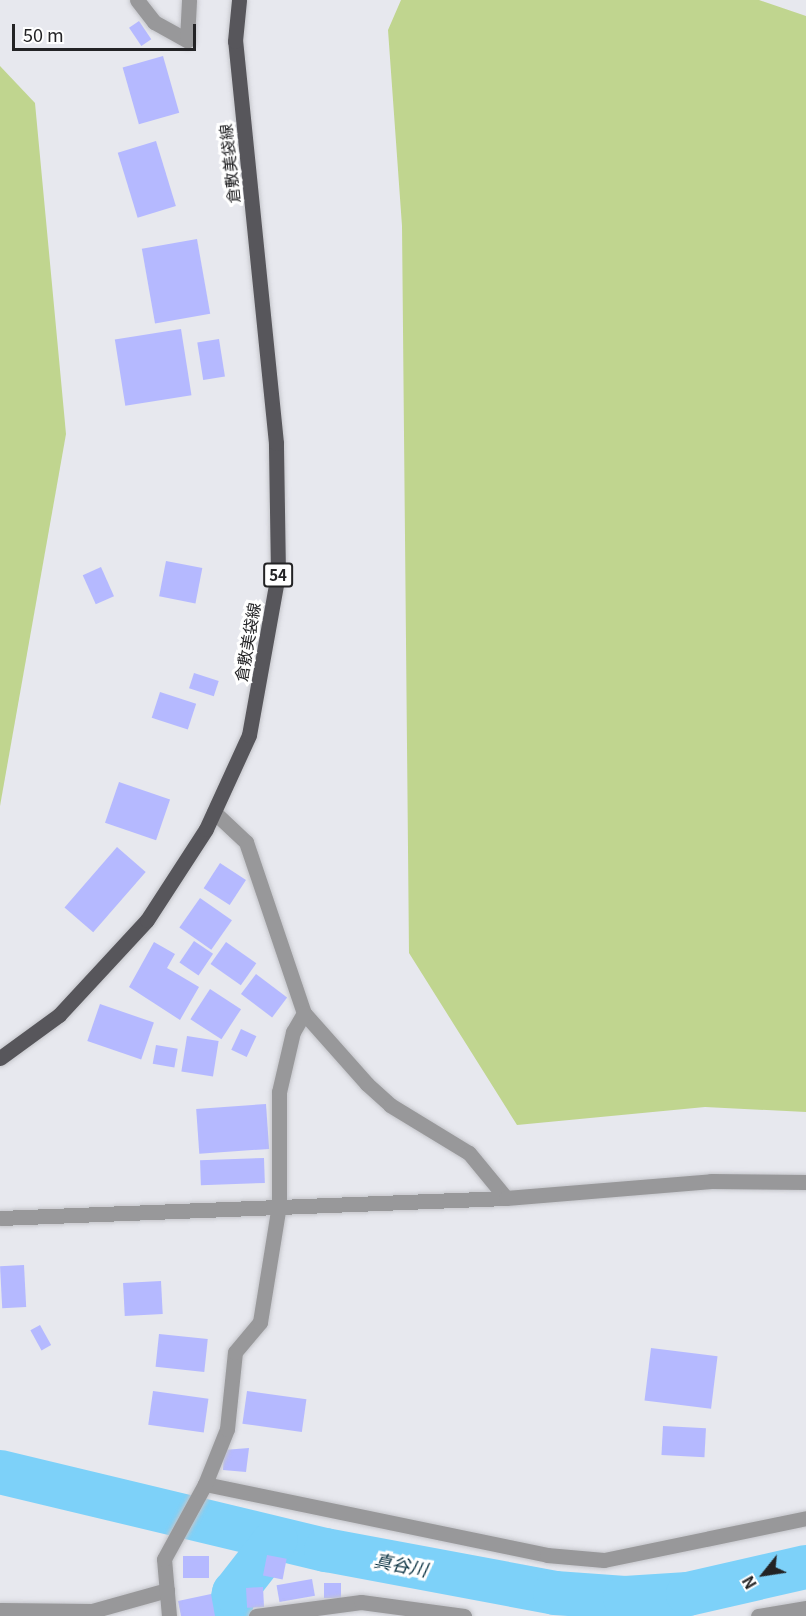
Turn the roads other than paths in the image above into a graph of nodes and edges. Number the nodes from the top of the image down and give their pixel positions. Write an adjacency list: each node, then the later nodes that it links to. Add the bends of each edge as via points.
1 (137, 0): 2 (street, via 154,22 187,40)
2 (189, 0)
3 (238, 0): 4 (main road, 倉敷美袋線 / 54, via 236,51 276,443 278,573 249,735)
4 (214, 812): 5 (street, via 246,842); 6 (main road, 倉敷美袋線 / 54, via 147,920 58,1015)
5 (304, 1013): 8 (street, via 382,1098 469,1154); 9 (street, via 293,1032 279,1092)
6 (0, 1058)
7 (806, 1182): 8 (street, via 711,1181)
8 (506, 1198): 9 (street)
9 (279, 1205): 10 (street); 11 (street, via 260,1322 235,1352 227,1429)
10 (0, 1218)
11 (206, 1484): 12 (street, via 547,1555 604,1560); 13 (street, via 164,1559)
12 (806, 1518)
13 (167, 1590): 15 (street, via 92,1611); 16 (street)
14 (806, 1608): 19 (street)
15 (0, 1610)
16 (169, 1616)
17 (256, 1616): 18 (street, via 361,1602)
18 (464, 1616)
19 (758, 1616)

